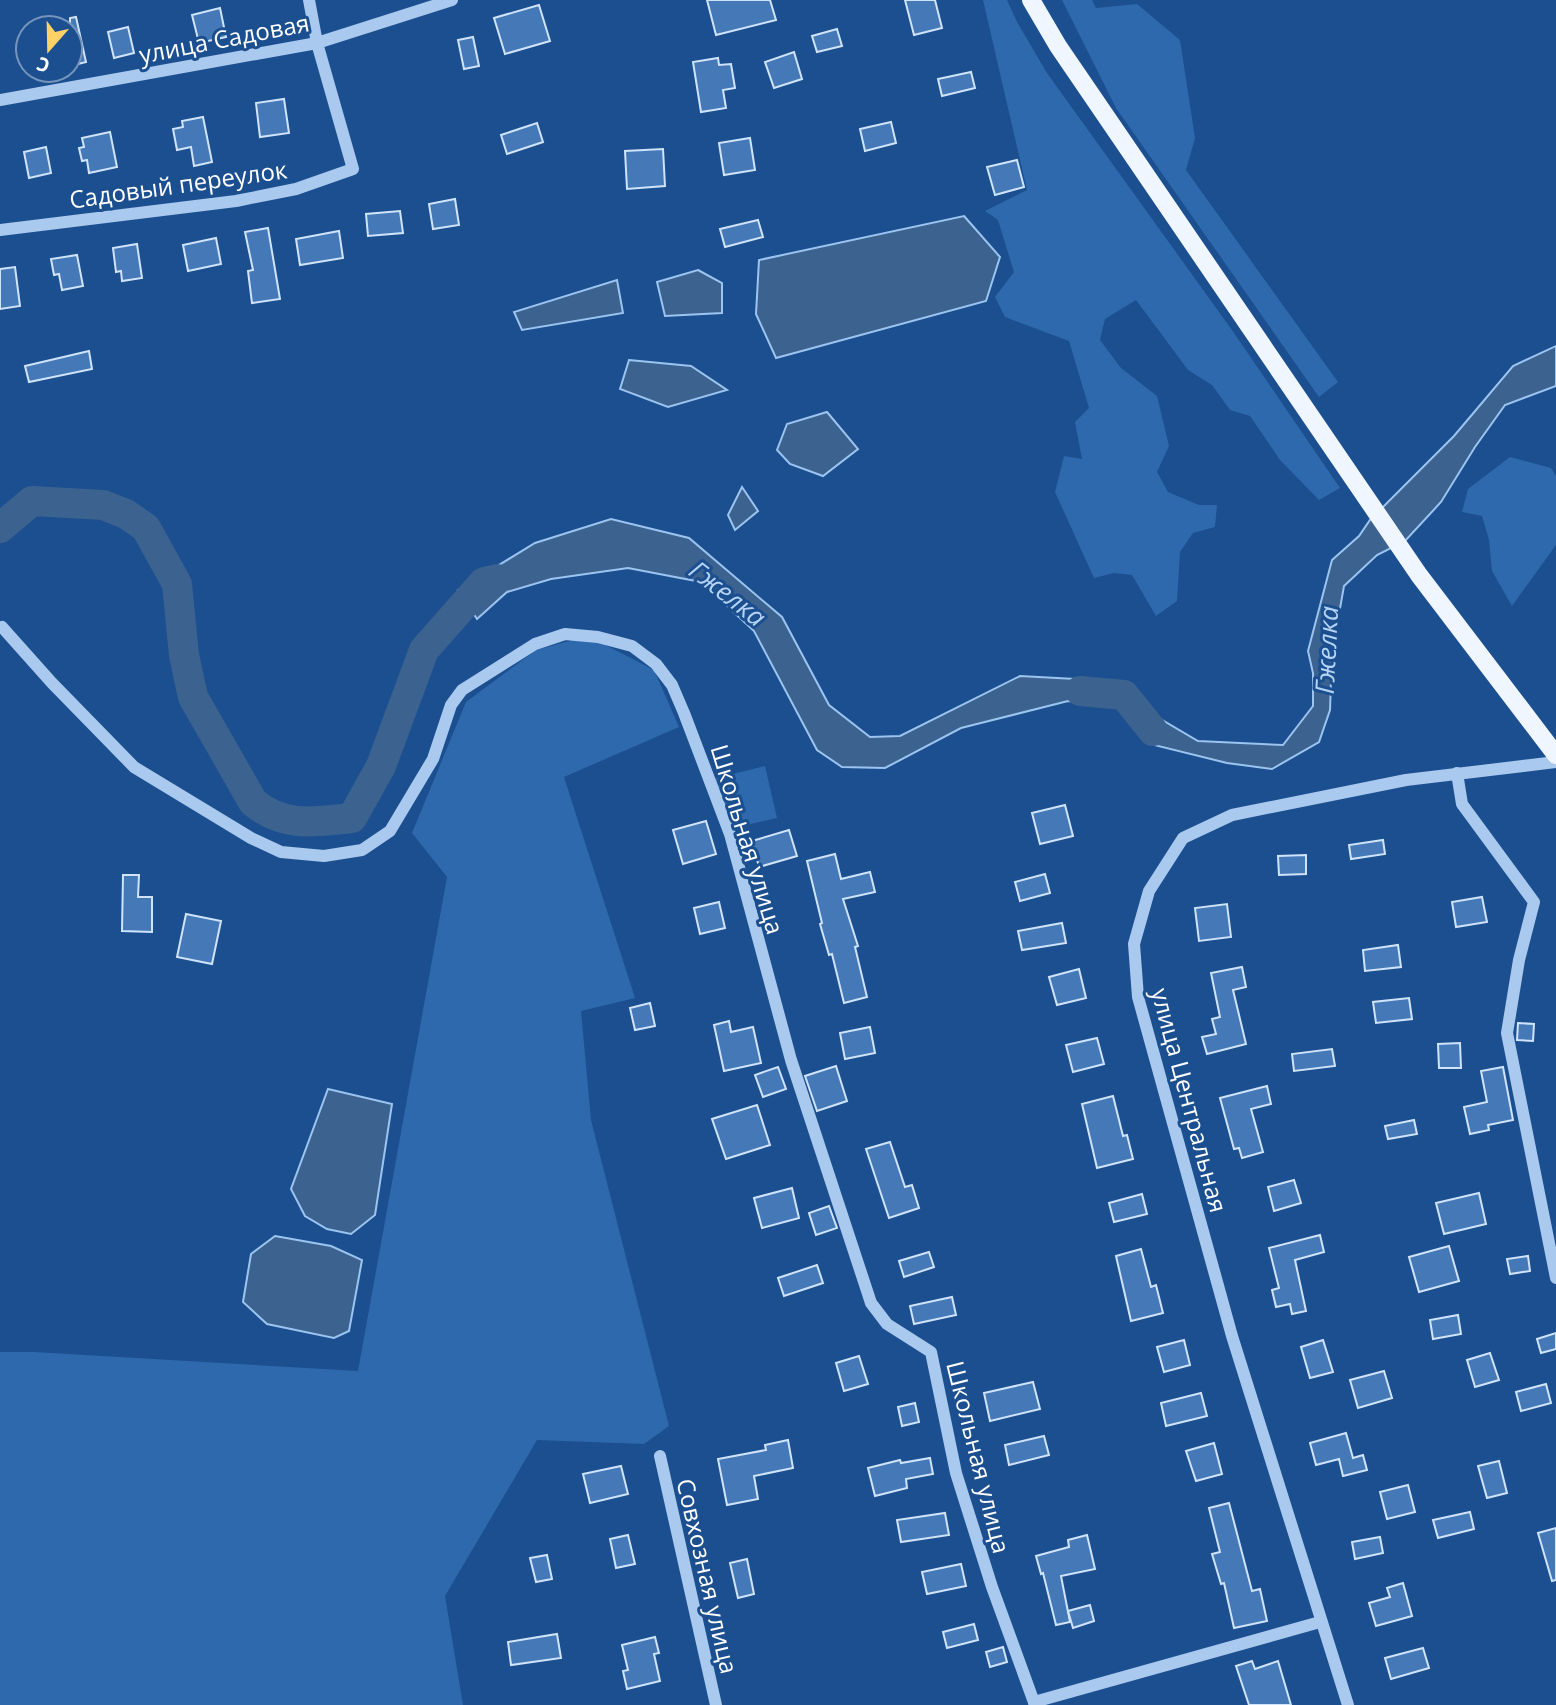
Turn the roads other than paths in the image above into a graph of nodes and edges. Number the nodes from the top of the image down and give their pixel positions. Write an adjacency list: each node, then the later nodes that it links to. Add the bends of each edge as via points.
1 (309, 0): 4 (street, Садовый переулок)
2 (452, 0): 4 (street, улица Садовая)
3 (1031, 0): 8 (main road, via 1355,483)
4 (317, 43): 5 (street, улица Садовая); 6 (street, Садовый переулок, via 353,169 296,189 236,201)
5 (0, 100)
6 (0, 230)
7 (0, 628): 14 (street, Школьная улица, via 134,767 251,838 281,852 324,856 362,850 390,831 433,759 461,690 535,644 565,634 598,637 632,646 656,664 672,685 730,834 791,1060 872,1303 887,1324 931,1352 956,1473)
8 (1556, 755)
9 (1556, 761): 10 (street, улица Центральная)
10 (1457, 773): 11 (street, via 1462,804 1534,902 1507,1033); 13 (street, улица Центральная, via 1231,815 1183,838 1149,891 1133,944 1138,997 1232,1336)
11 (1556, 1278)
12 (660, 1456): 15 (street, Совхозная улица)
13 (1320, 1622): 14 (street); 16 (street, улица Центральная)
14 (1034, 1703)
15 (716, 1705)
16 (1348, 1705)

